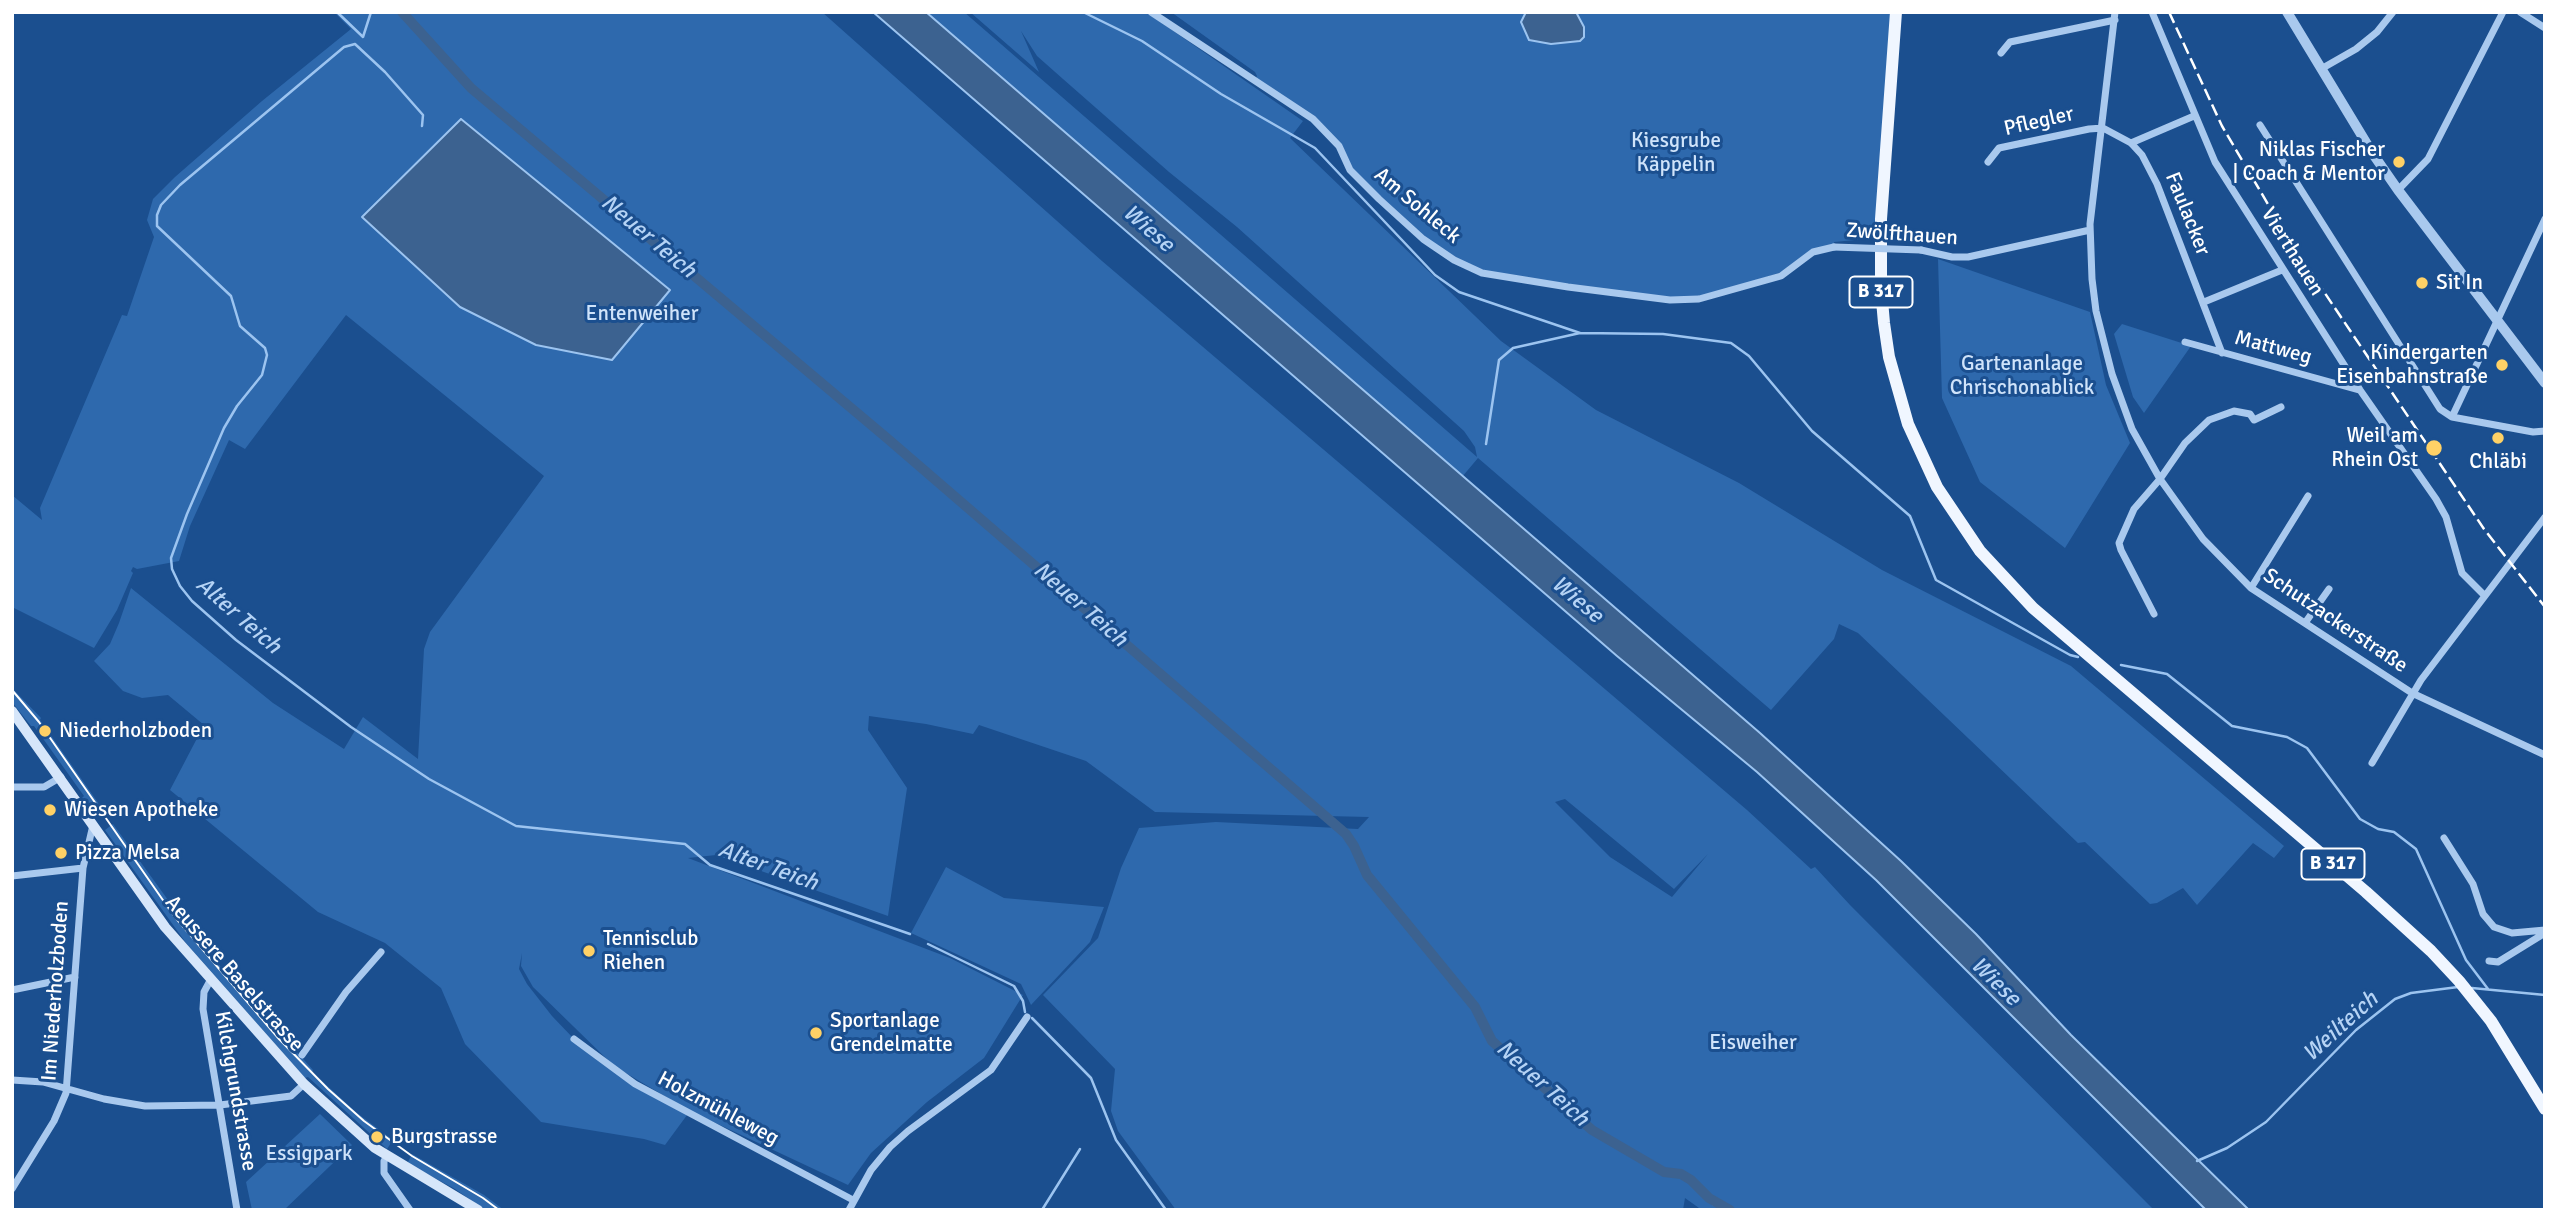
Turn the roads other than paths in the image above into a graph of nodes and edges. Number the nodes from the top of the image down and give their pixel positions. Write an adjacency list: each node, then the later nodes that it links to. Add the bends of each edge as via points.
1 (1151, 12): 20 (street, Am Sohleck, via 1313,119 1339,146 1350,170 1379,199 1423,239 1482,273 1670,300 1699,299 1781,276 1814,252)
2 (1896, 12): 62 (main road, B 317, via 1881,289 1889,357 1908,424 1955,516 1991,564 2033,608 2386,909 2459,981 2497,1030)
3 (2152, 12): 12 (street, Vierthauen)
4 (2287, 12): 11 (street)
5 (2393, 12): 11 (street, via 2356,50)
6 (2503, 12): 17 (street, via 2428,159)
7 (2520, 12): 9 (street)
8 (2115, 16): 10 (street, via 2010,41); 14 (street, Schutzackerstraße)
9 (2545, 28)
10 (2001, 53)
11 (2321, 69): 17 (street)
12 (2194, 116): 15 (street); 21 (street, Vierthauen, via 2215,162)
13 (2260, 125): 29 (street, via 2440,409)
14 (2103, 128): 15 (street, Faulacker); 16 (street, Pflegler, via 1999,148); 19 (street, Schutzackerstraße)
15 (2131, 144): 22 (street, Faulacker, via 2157,184)
16 (1988, 162)
17 (2398, 190): 23 (street)
18 (2545, 219): 23 (street)
19 (2090, 230): 20 (street, Zwölfthauen, bridge, via 1968,257); 31 (street, Schutzackerstraße, via 2096,311 2112,374 2132,429)
20 (1834, 247)
21 (2283, 270): 22 (street); 27 (street, Vierthauen)
22 (2204, 302): 25 (street, Faulacker)
23 (2496, 320): 26 (street); 29 (street)
24 (2185, 342): 25 (street, Mattweg)
25 (2222, 353): 27 (street, Mattweg)
26 (2545, 383)
27 (2360, 390): 36 (street, via 2436,499 2462,573)
28 (2281, 407): 31 (street, via 2254,420 2250,414 2234,411 2209,420 2185,443)
29 (2452, 417): 30 (street)
30 (2545, 431)
31 (2160, 479): 34 (street, Schutzackerstraße, via 2203,539); 37 (street, via 2134,509 2119,543)
32 (2308, 496): 34 (street)
33 (2545, 517): 36 (street)
34 (2251, 588): 38 (street, Schutzackerstraße)
35 (2329, 589): 38 (street)
36 (2484, 595): 39 (street)
37 (2154, 614)
38 (2305, 624): 39 (street, Schutzackerstraße)
39 (2412, 693): 41 (street, Schutzackerstraße); 42 (street)
40 (12, 711): 43 (main road, Aeussere Baselstrasse)
41 (2545, 755)
42 (2372, 762)
43 (61, 777): 44 (street, via 44,787); 45 (main road, Aeussere Baselstrasse)
44 (12, 788)
45 (94, 824): 47 (street, Im Niederholzboden); 53 (main road, Aeussere Baselstrasse, via 165,927)
46 (2444, 838): 49 (street, via 2494,927 2512,933)
47 (83, 868): 48 (street); 52 (street, Im Niederholzboden)
48 (12, 876)
49 (2545, 932): 51 (street, via 2498,961)
50 (381, 952): 57 (street)
51 (2489, 961)
52 (75, 976): 54 (street); 60 (street, Im Niederholzboden)
53 (211, 979): 59 (main road, Aeussere Baselstrasse); 61 (street, Kilchgrundstrasse, via 203,1009)
54 (12, 990)
55 (1027, 1017): 65 (street, via 991,1070 890,1147)
56 (574, 1038): 65 (street, Holzmühleweg, via 635,1084)
57 (302, 1055)
58 (12, 1080): 60 (street)
59 (304, 1084): 61 (street, via 291,1096); 63 (main road, Aeussere Baselstrasse)
60 (65, 1088): 61 (street, via 145,1106); 64 (street, Im Niederholzboden, via 54,1121)
61 (220, 1105): 66 (street, Kilchgrundstrasse)
62 (2544, 1107)
63 (387, 1156): 67 (street, via 384,1173); 68 (main road, Aeussere Baselstrasse)
64 (12, 1189)
65 (853, 1200): 69 (street)
66 (237, 1210)
67 (410, 1210)
68 (478, 1210)
69 (849, 1210)

